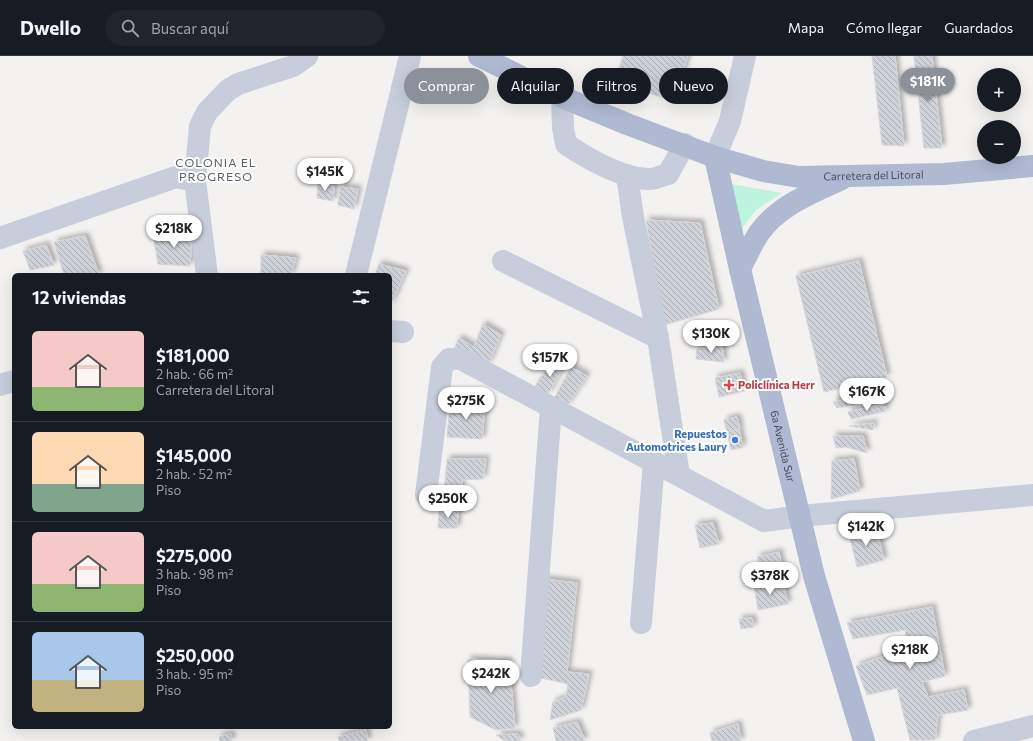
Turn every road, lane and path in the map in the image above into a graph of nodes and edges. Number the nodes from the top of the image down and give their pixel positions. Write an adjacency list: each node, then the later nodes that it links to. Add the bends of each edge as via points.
1 (307, 56): 13 (street, via 293,66 233,87 207,112 200,126)
2 (410, 56): 18 (street)
3 (478, 56): 5 (main road, Carretera del Litoral)
4 (745, 56): 9 (street, via 730,121)
5 (511, 64)
6 (574, 102): 8 (main road, Carretera del Litoral)
7 (562, 104): 11 (street, via 562,128 566,144 580,154)
8 (685, 144): 9 (main road, Carretera del Litoral); 11 (street, via 668,174 650,179)
9 (715, 157): 12 (main road, Carretera del Litoral, via 763,171 799,177); 16 (main road, 6a Avenida Sur)
10 (1033, 166): 12 (main road, Carretera del Litoral, via 944,174)
11 (627, 175): 19 (street, via 632,217)
12 (850, 176): 16 (main road, via 796,201 777,214 759,233)
13 (195, 181): 14 (street, via 176,177); 17 (street)
14 (0, 238)
15 (503, 261): 19 (street)
16 (740, 269): 27 (main road, 6a Avenida Sur)
17 (207, 273)
18 (356, 273)
19 (658, 338): 24 (street)
20 (12, 382): 21 (street)
21 (0, 385)
22 (551, 407): 23 (street); 25 (street, via 461,359 450,359 442,367); 29 (street)
23 (654, 462): 24 (street); 28 (street)
24 (679, 475): 27 (street, via 764,521)
25 (426, 495)
26 (1033, 496): 27 (street)
27 (800, 516): 31 (main road, 6a Avenida Sur, via 814,576)
28 (642, 623)
29 (531, 676)
30 (1033, 726): 32 (street)
31 (864, 741)
32 (974, 741)

